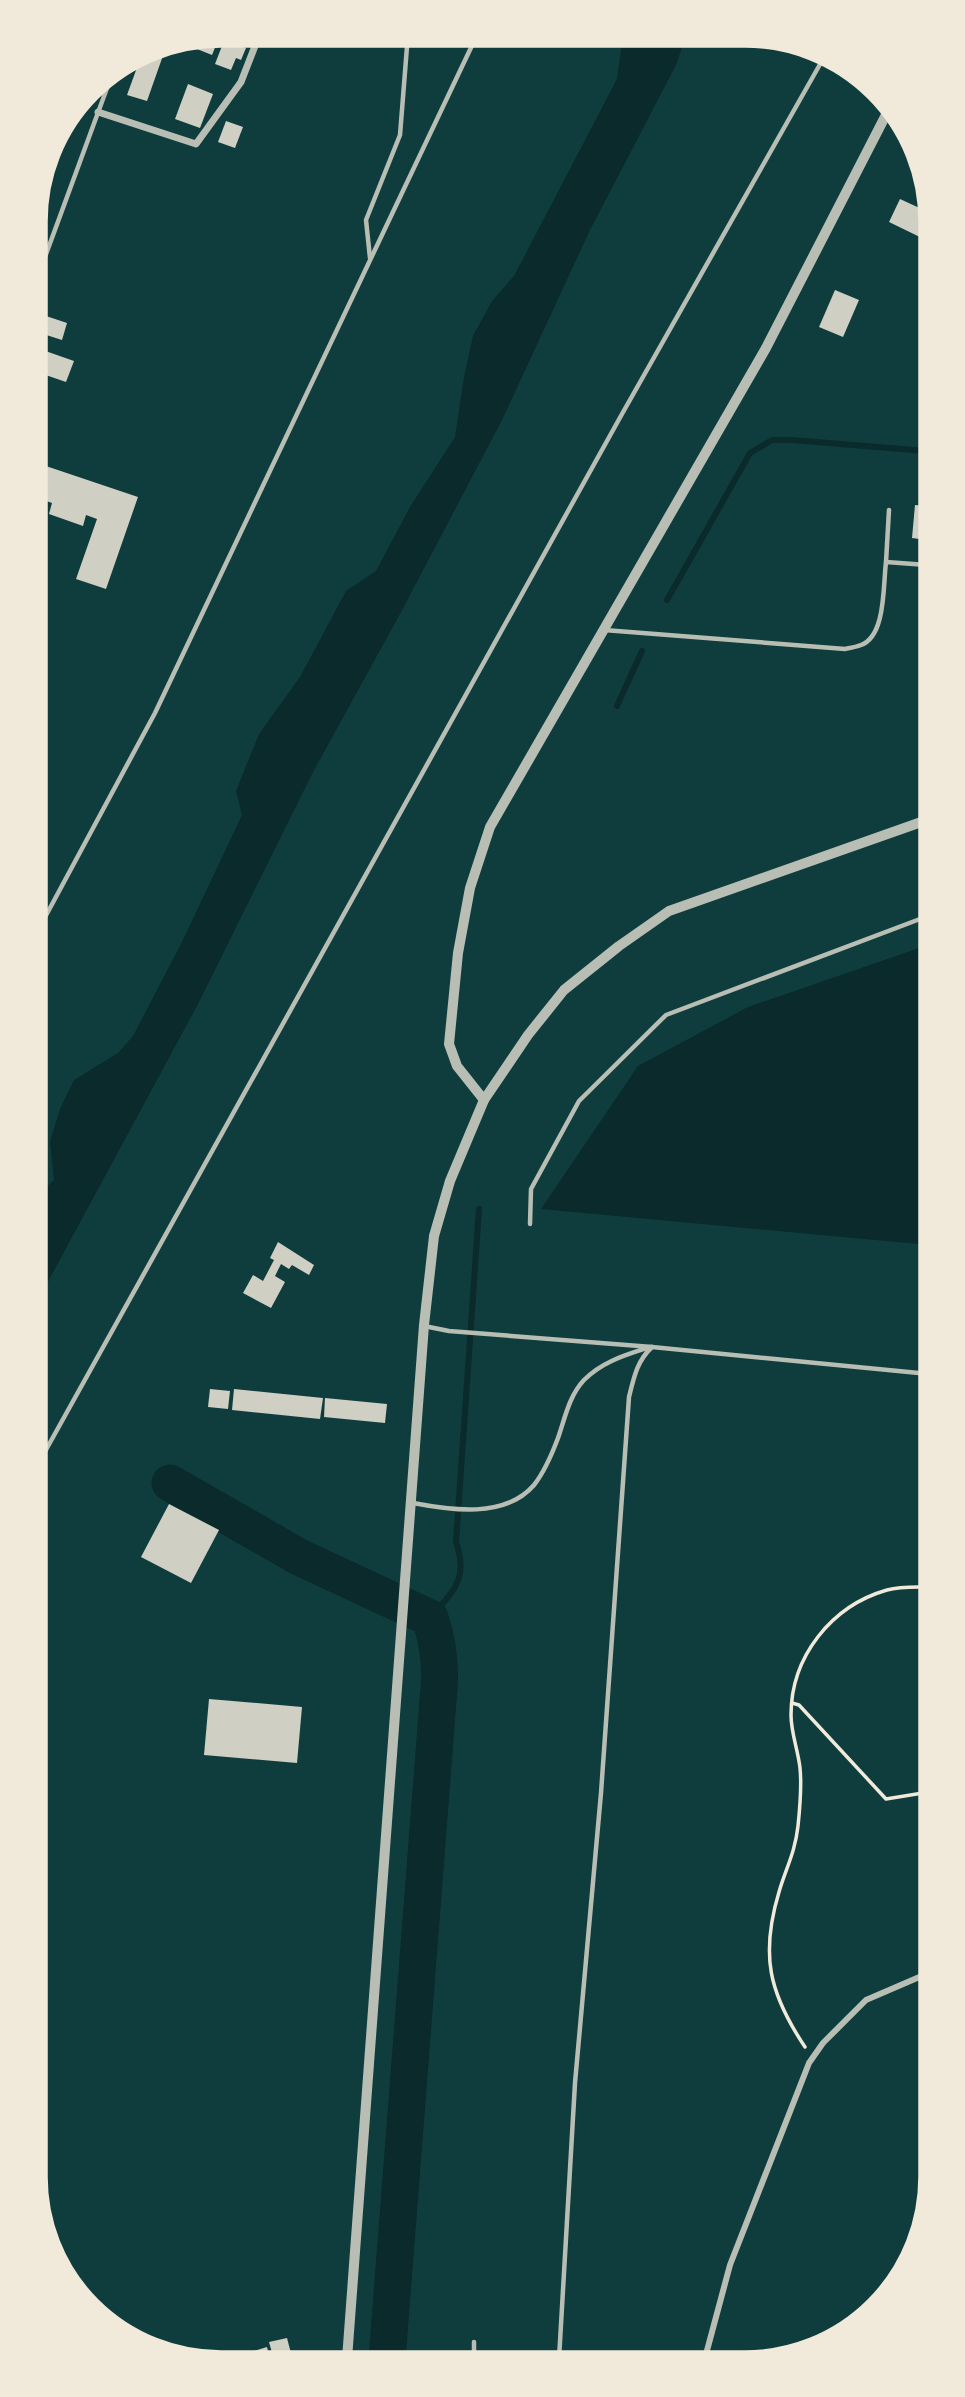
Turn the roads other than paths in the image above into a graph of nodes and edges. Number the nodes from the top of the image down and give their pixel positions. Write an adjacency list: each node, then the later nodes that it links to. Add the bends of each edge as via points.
1 (255, 46): 6 (street, via 241,82 196,144)
2 (407, 46): 9 (lane, via 400,135 366,220)
3 (472, 46): 9 (lane)
4 (821, 64): 22 (lane)
5 (107, 87): 6 (lane)
6 (98, 112): 8 (lane)
7 (885, 117): 13 (street, via 766,348)
8 (46, 254)
9 (370, 259): 15 (lane, via 155,713)
10 (889, 510): 11 (lane)
11 (886, 562): 12 (lane); 13 (lane, via 880,625 863,645 845,649)
12 (920, 564)
13 (603, 630): 17 (street, via 490,827 470,888 449,1044 457,1066)
14 (920, 823): 17 (street, via 669,911 564,990)
15 (46, 915)
16 (920, 919): 18 (lane, via 666,1016 579,1101 531,1189)
17 (484, 1100): 19 (street, via 450,1181 434,1236)
18 (530, 1224)
19 (424, 1325): 20 (lane, via 449,1331); 23 (street)
20 (652, 1347): 21 (lane); 23 (lane, via 610,1361 582,1382 570,1400 547,1465 533,1487 514,1500 485,1509); 28 (lane, via 642,1356 629,1397 575,2083)
21 (919, 1373)
22 (46, 1450)
23 (412, 1503): 26 (street)
24 (919, 1977): 29 (street, via 866,2000 813,2057 799,2082 730,2265)
25 (474, 2342): 27 (lane)
26 (348, 2352)
27 (474, 2352)
28 (559, 2352)
29 (707, 2352)

